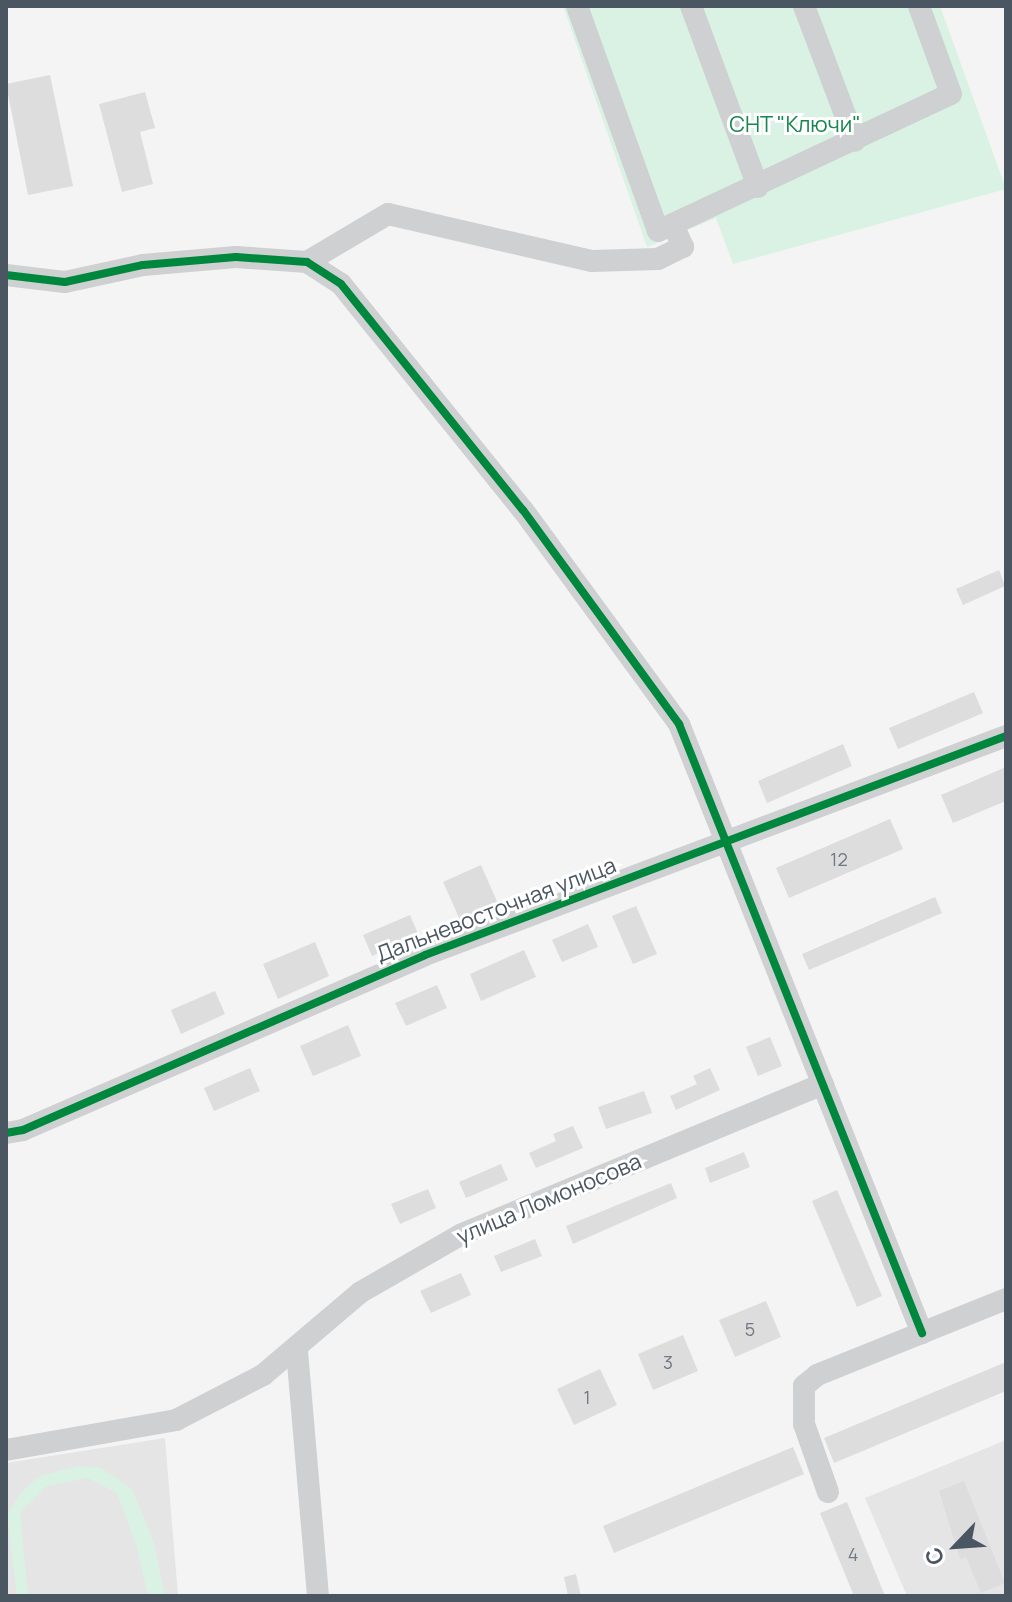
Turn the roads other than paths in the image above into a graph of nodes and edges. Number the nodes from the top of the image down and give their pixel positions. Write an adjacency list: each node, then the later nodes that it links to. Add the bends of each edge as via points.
1 (577, 6): 7 (street, via 658,231)
2 (691, 6): 6 (street)
3 (804, 6): 5 (street)
4 (919, 6): 5 (street, via 951,94)
5 (855, 141): 6 (street)
6 (758, 187): 7 (street)
7 (674, 227): 8 (street, via 683,247 658,259 592,261 388,214)
8 (307, 262): 9 (street, via 221,258 143,265 65,282); 11 (street, via 341,284 622,641 679,724)
9 (6, 275)
10 (1006, 736): 11 (street, Дальневосточная улица)
11 (727, 841): 12 (street); 13 (street, Дальневосточная улица, via 425,955)
12 (823, 1084): 15 (street); 16 (street, улица Ломоносова, via 460,1235 361,1292)
13 (6, 1133)
14 (1006, 1299): 15 (street)
15 (922, 1333): 18 (street, via 817,1375 804,1386 804,1424)
16 (297, 1351): 17 (street, улица Ломоносова, via 263,1375 176,1420); 19 (street)
17 (6, 1450)
18 (828, 1492)
19 (318, 1596)

